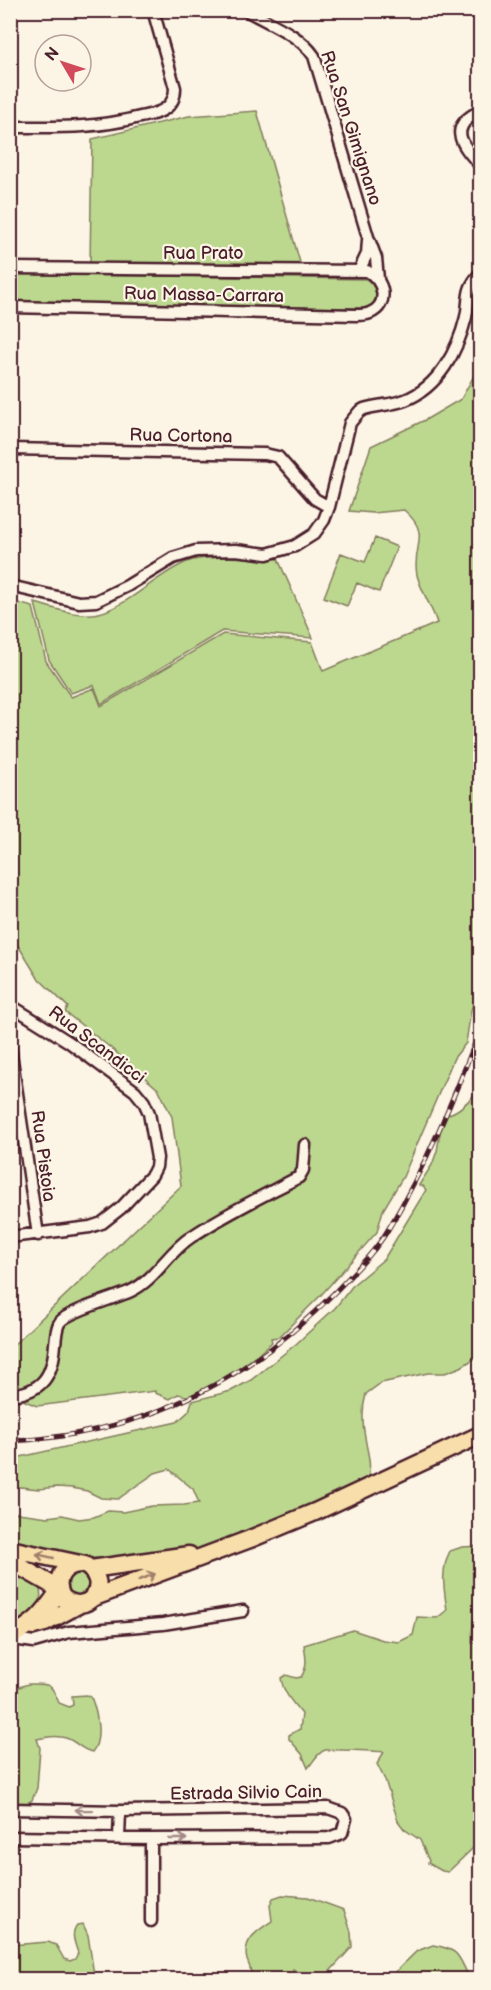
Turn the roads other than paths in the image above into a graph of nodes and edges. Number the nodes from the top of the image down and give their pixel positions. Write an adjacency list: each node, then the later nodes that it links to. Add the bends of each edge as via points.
1 (153, 10): 5 (street, via 175,88 167,108 99,126)
2 (246, 10): 3 (street, Rua San Gimignano)
3 (258, 14): 7 (street, Rua San Gimignano, via 300,41 314,56)
4 (480, 111): 6 (street, via 465,120 460,134 463,146)
5 (10, 126)
6 (480, 165)
7 (368, 237): 9 (street, Rua San Gimignano, via 367,254); 11 (street, Rua San Gimignano)
8 (10, 268): 9 (street, Rua Prato)
9 (359, 271): 11 (street, Rua Prato, via 367,271)
10 (480, 274): 14 (street, via 468,293 460,339 436,378 404,401 358,412 350,423)
11 (378, 279): 12 (street, Rua Massa-Carrara, via 382,299 369,314 356,315)
12 (10, 307)
13 (10, 449): 14 (street, Rua Cortona, via 265,454 278,457 315,499)
14 (329, 507): 15 (street, via 314,534 295,546 267,555 236,550 196,551 173,558 96,601 79,602)
15 (10, 586)
16 (10, 1005): 19 (street, Rua Scandicci, via 135,1091 149,1113 157,1158 152,1175 102,1223)
17 (10, 1046): 19 (street, Rua Pistoia)
18 (305, 1145): 21 (street, via 299,1177 190,1237 134,1290 60,1322 50,1372 39,1386 24,1394)
19 (38, 1235): 20 (street, Rua Scandicci)
20 (10, 1237)
21 (10, 1395)
22 (480, 1435): 24 (main road, via 315,1512)
23 (10, 1549): 26 (main road, one-way to 23)
24 (214, 1552): 26 (main road); 28 (main road, one-way to 24)
25 (10, 1561): 27 (main road)
26 (85, 1566): 27 (main road, via 73,1565 62,1572); 28 (main road, via 95,1574 98,1586)
27 (59, 1590): 28 (main road, via 68,1601); 30 (main road)
28 (86, 1601): 30 (main road, via 45,1623)
29 (243, 1611): 31 (street, via 163,1624 69,1632 34,1642)
30 (30, 1626): 31 (main road)
31 (11, 1637)
32 (10, 1809): 33 (street, Estrada Silvio Cain, one-way to 32)
33 (120, 1811): 35 (street); 36 (street, Estrada Silvio Cain, one-way to 33, via 329,1838 342,1833 346,1819 342,1813 328,1808)
34 (10, 1837): 35 (street, Estrada Silvio Cain)
35 (119, 1838): 36 (street, Estrada Silvio Cain)
36 (151, 1839): 37 (street)
37 (151, 1921)

